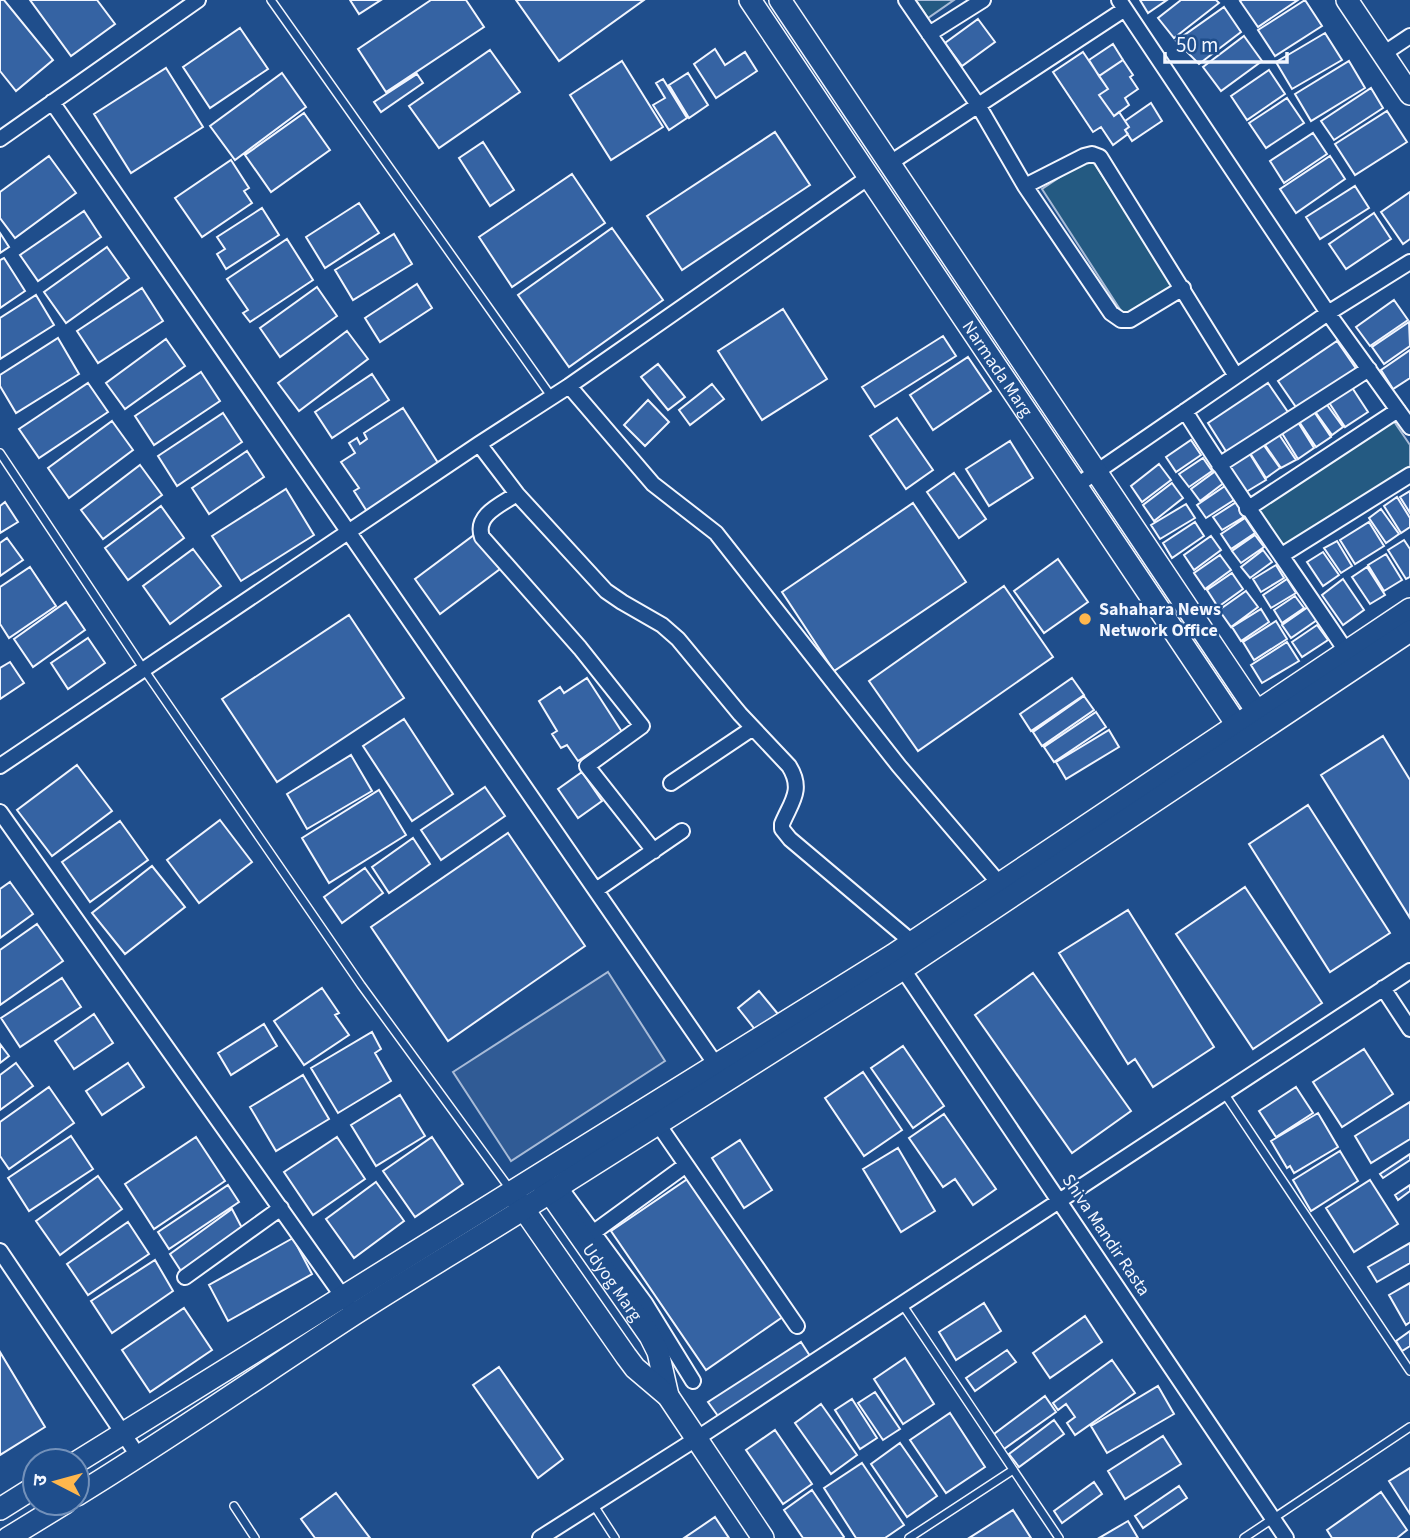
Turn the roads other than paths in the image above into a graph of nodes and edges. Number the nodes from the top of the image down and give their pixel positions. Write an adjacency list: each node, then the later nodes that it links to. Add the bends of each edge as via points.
1 (198, 0): 13 (street)
2 (271, 0): 25 (lane)
3 (750, 0): 17 (main road, Narmada Marg)
4 (780, 0): 16 (main road, Narmada Marg)
5 (906, 0): 9 (street)
6 (984, 0): 9 (street)
7 (1347, 0): 11 (main road)
8 (1122, 4): 14 (street); 21 (street)
9 (929, 34): 14 (street)
10 (1410, 36): 11 (street)
11 (1383, 54): 12 (main road)
12 (1410, 94)
13 (52, 102): 15 (street); 37 (street)
14 (978, 106): 16 (street); 18 (street)
15 (0, 138)
16 (890, 163): 32 (main road, Narmada Marg)
17 (870, 177): 24 (street); 34 (main road, Narmada Marg)
18 (1025, 186): 20 (street, via 1111,313 1121,320 1136,317); 20 (street, via 1084,156 1100,157)
19 (1410, 261): 21 (street)
20 (1182, 288): 23 (street)
21 (1328, 313): 22 (street); 23 (street)
22 (1369, 369): 26 (street); 31 (street)
23 (1236, 376): 27 (street)
24 (569, 386): 25 (street); 51 (street, via 653,484 716,533 899,766)
25 (551, 396): 29 (street)
26 (1398, 410): 28 (street); 36 (street)
27 (1185, 411): 31 (street); 32 (street)
28 (1410, 427)
29 (479, 444): 35 (street); 37 (street)
30 (0, 453): 42 (lane)
31 (1219, 465): 36 (street)
32 (1097, 473): 34 (street); 43 (main road, Narmada Marg)
33 (1410, 475): 38 (street)
34 (1076, 486): 45 (main road, Narmada Marg)
35 (517, 494): 44 (street, via 606,591 678,639); 50 (street, via 481,520 478,528 642,726 587,766)
36 (1247, 509): 38 (street)
37 (349, 532): 42 (street); 52 (street)
38 (1282, 555): 41 (street)
39 (1410, 609): 41 (main road)
40 (1410, 631): 43 (main road)
41 (1346, 651): 43 (main road)
42 (145, 671): 46 (street); 63 (lane, via 361,985)
43 (1261, 718): 45 (main road)
44 (753, 727): 47 (street); 53 (street, via 795,775 796,794 782,824 785,834)
45 (1241, 731): 51 (main road); 54 (main road)
46 (0, 766)
47 (671, 783)
48 (0, 812): 65 (street)
49 (682, 831): 50 (street)
50 (653, 851): 52 (street)
51 (999, 883): 53 (main road)
52 (596, 890): 58 (street)
53 (912, 942): 54 (main road)
54 (898, 962): 58 (main road); 64 (street, Shiva Mandir Rasta)
55 (1410, 971): 56 (street)
56 (1383, 988): 57 (street); 59 (street)
57 (1410, 1029)
58 (721, 1073): 60 (main road); 62 (main road)
59 (1223, 1093): 64 (street); 73 (lane)
60 (657, 1124): 61 (street); 62 (main road)
61 (686, 1165): 67 (street); 72 (street)
62 (549, 1185): 63 (main road); 66 (main road); 67 (street); 75 (main road, Udyog Marg, via 650,1336)
63 (513, 1192): 66 (main road, Udyog Marg); 71 (main road)
64 (1059, 1201): 70 (street); 88 (street, Shiva Mandir Rasta)
65 (281, 1208): 69 (street); 71 (street)
66 (524, 1211): 71 (main road); 75 (main road, Udyog Marg, via 635,1368)
67 (594, 1232): 74 (street)
68 (0, 1251): 77 (street)
69 (185, 1277)
70 (902, 1304): 78 (street); 81 (lane)
71 (349, 1305): 77 (main road); 80 (main road)
72 (797, 1326)
73 (1410, 1371)
74 (694, 1381)
75 (668, 1396): 78 (main road, Udyog Marg)
76 (1410, 1427): 88 (lane)
77 (123, 1434): 79 (main road); 80 (street)
78 (696, 1439): 84 (street); 93 (main road, Udyog Marg)
79 (91, 1453)
80 (139, 1457): 82 (main road)
81 (1013, 1470): 94 (lane); 95 (lane)
82 (91, 1486)
83 (21, 1496): 86 (main road)
84 (593, 1504): 91 (street); 92 (lane)
85 (234, 1506): 90 (lane)
86 (0, 1509)
87 (42, 1517): 89 (main road)
88 (1273, 1518): 96 (lane); 97 (street, Shiva Mandir Rasta)
89 (8, 1538)
90 (255, 1538)
91 (540, 1538)
92 (615, 1538)
93 (763, 1538)
94 (909, 1538)
95 (1059, 1538)
96 (1244, 1538)
97 (1286, 1538)

